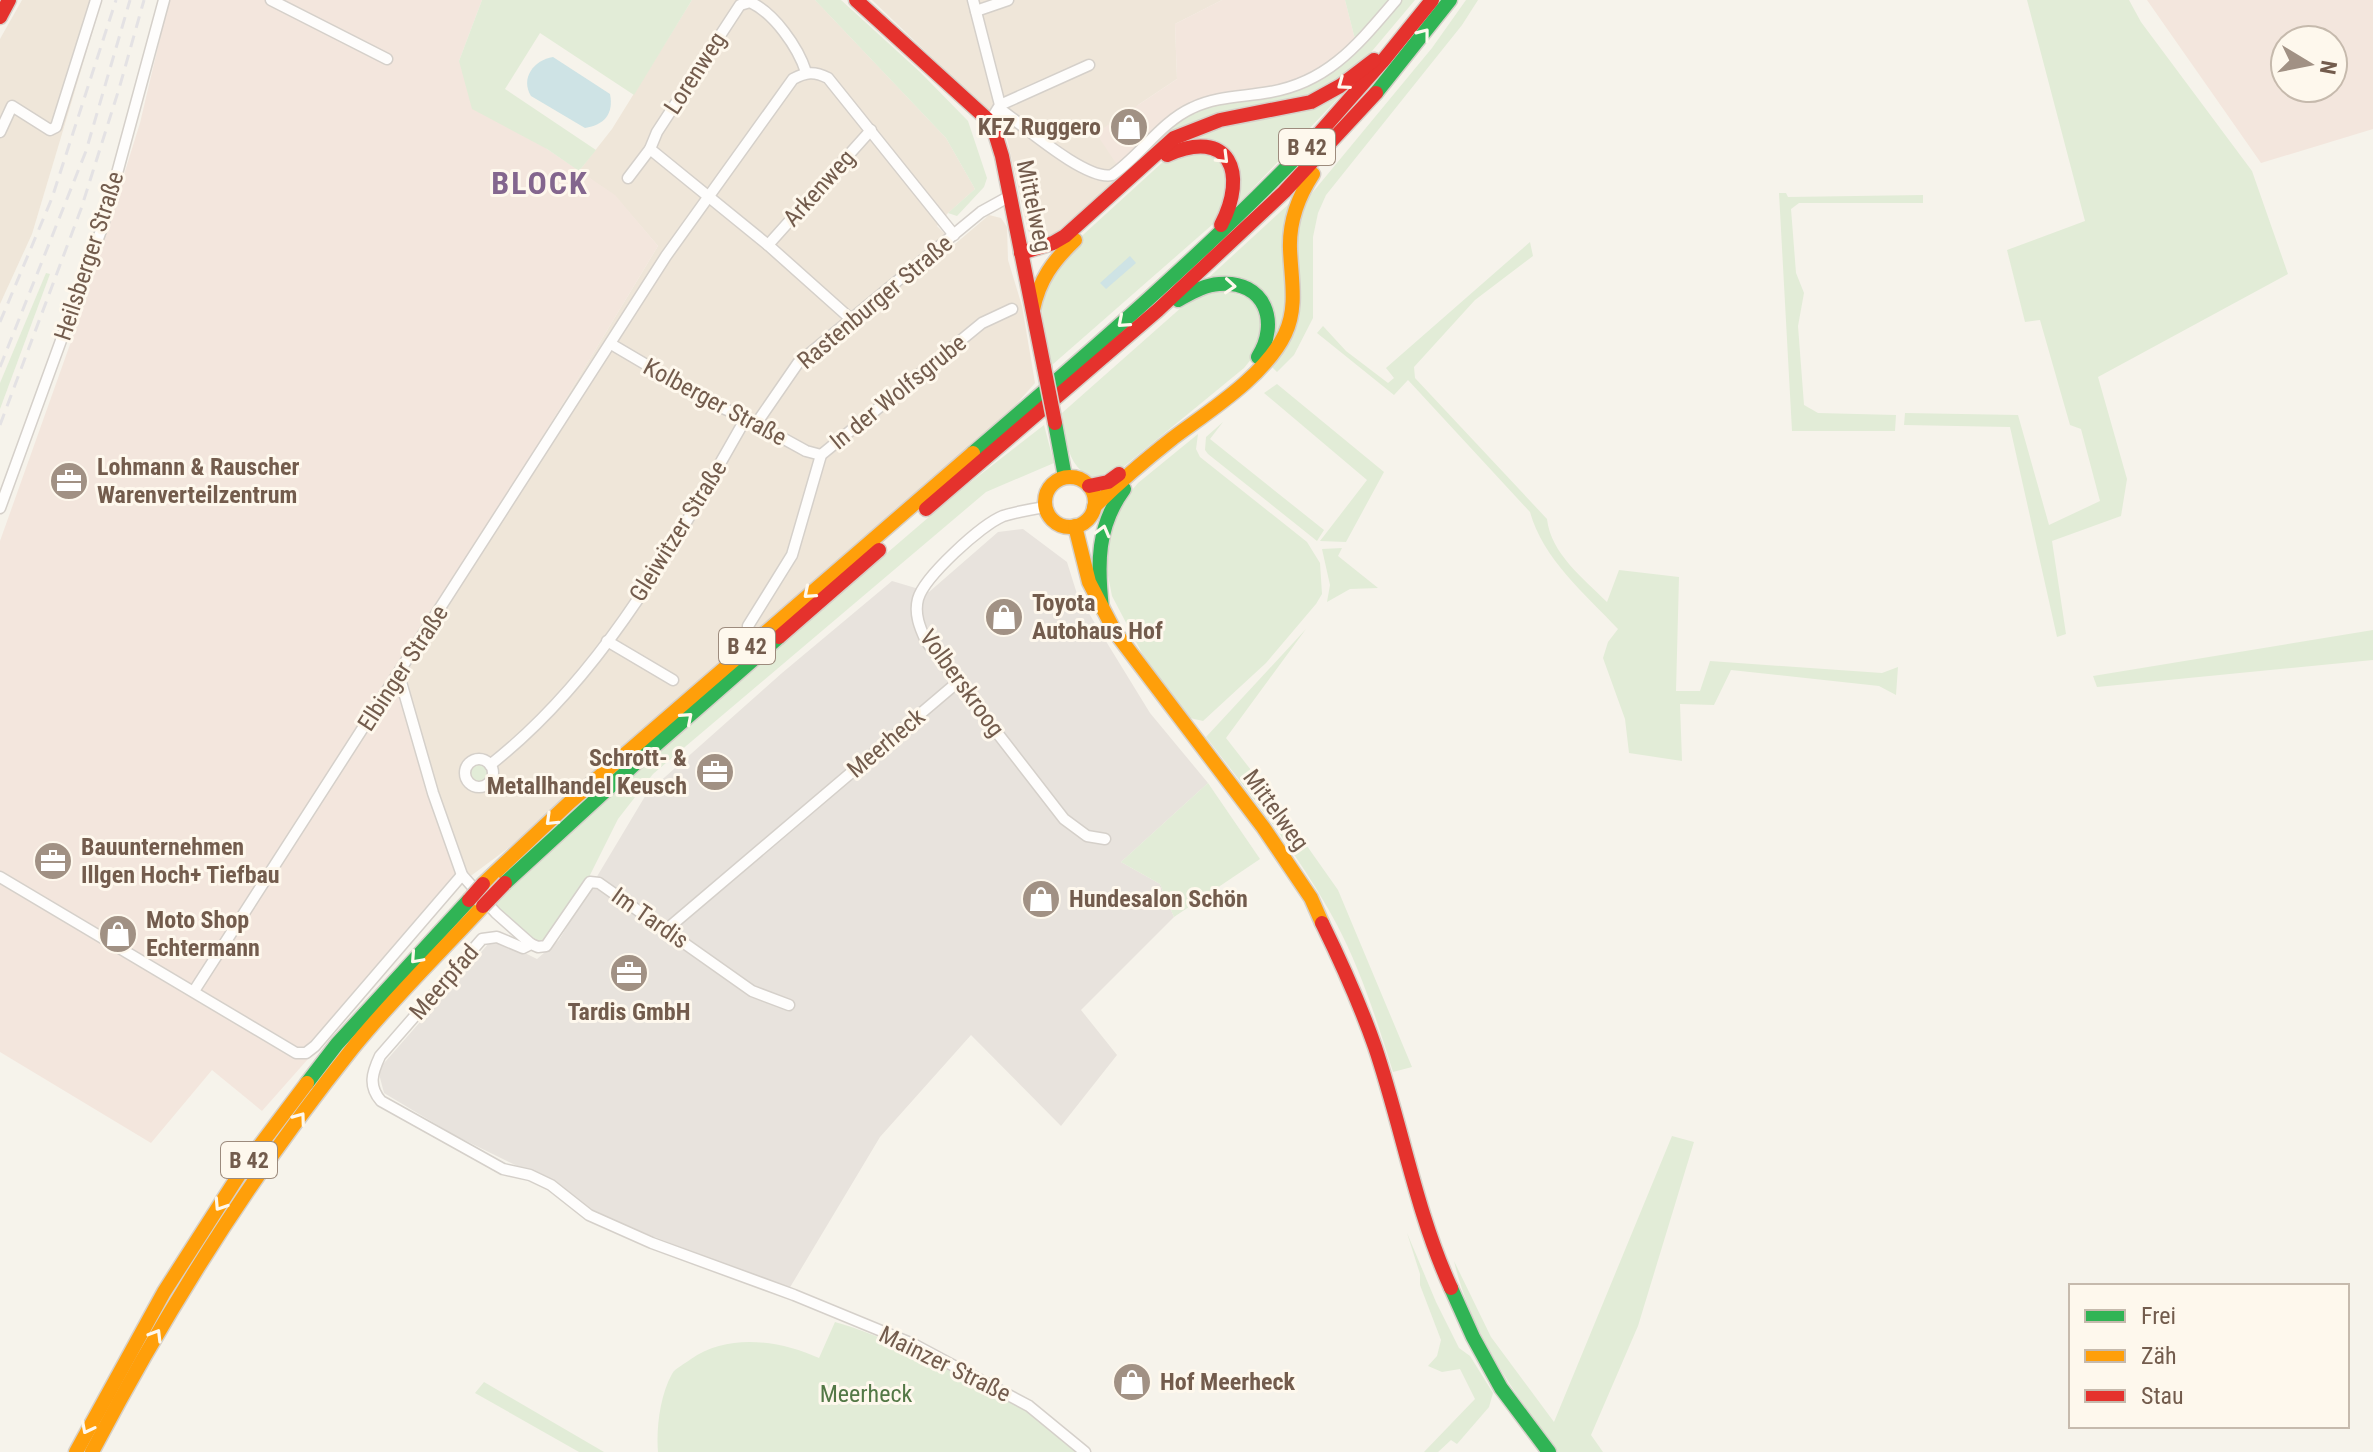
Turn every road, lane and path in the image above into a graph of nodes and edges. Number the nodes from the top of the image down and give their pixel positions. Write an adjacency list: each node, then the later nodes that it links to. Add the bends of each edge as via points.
1 (9, 0): 11 (main road)
2 (96, 0): 19 (street, via 56,127 50,130 12,106)
3 (164, 0): 42 (street, Heilsberger Straße, via 103,225)
4 (271, 0): 13 (street)
5 (856, 0): 17 (main road, Mittelweg)
6 (1008, 0): 10 (street)
7 (1396, 0): 16 (street, Mittelweg, via 1360,44 1305,84 1211,100 1189,109 1112,175 1103,177 1078,166)
8 (1432, 0): 12 (main road, B 42)
9 (1450, 0): 20 (main road, B 42, one-way to 9)
10 (975, 6): 16 (street)
11 (0, 17)
12 (1405, 36): 27 (main road, B 42, via 1325,129); 28 (main road, one-way to 28, via 1329,94 1303,105 1218,119 1174,138 1065,236)
13 (387, 59)
14 (1089, 65): 16 (street)
15 (806, 72): 18 (street, via 828,78); 21 (street, Lorenweg, via 763,7 740,5); 24 (street, Elbinger Straße, via 793,79)
16 (1000, 107): 17 (street)
17 (989, 123): 23 (main road, Mittelweg)
18 (871, 130): 25 (street); 26 (street, Arkenweg)
19 (0, 132)
20 (1338, 136): 32 (main road, B 42); 37 (main road, via 1306,183 1293,214 1293,306 1281,342 1246,381)
21 (650, 149): 22 (street, Lorenweg); 24 (street)
22 (628, 178)
23 (1010, 196): 25 (street, Rastenburger Straße); 28 (main road, Mittelweg)
24 (709, 197): 26 (street); 34 (street, Elbinger Straße)
25 (954, 235): 33 (street, Rastenburger Straße)
26 (768, 245): 33 (street)
27 (1203, 252): 29 (main road, one-way to 27, via 1167,155 1195,145 1223,154 1236,181 1233,205); 54 (main road, B 42, one-way to 54, bridge, via 593,781 483,884)
28 (1023, 260): 29 (main road, via 1040,266); 31 (main road, Mittelweg)
29 (1052, 261): 31 (main road, via 1040,279)
30 (1012, 309): 36 (street, In der Wolfsgrube, via 982,323)
31 (1033, 310): 38 (main road, Mittelweg, bridge)
32 (1158, 310): 39 (main road, one-way to 39, via 1209,286 1235,284 1262,300 1269,333 1262,352 1234,382 1114,478); 54 (main road, B 42, one-way to 32, bridge)
33 (852, 320): 35 (street, Rastenburger Straße, via 798,363)
34 (611, 344): 35 (street, Kolberger Straße); 47 (street, Elbinger Straße)
35 (751, 421): 36 (street, Kolberger Straße); 46 (street, Gleiwitzer Straße)
36 (821, 455): 45 (street, In der Wolfsgrube, via 792,555)
37 (1149, 459): 41 (main road); 44 (main road, one-way to 37, via 1102,530 1116,501)
38 (1065, 477): 39 (main road); 40 (main road, via 1049,488)
39 (1089, 486): 41 (main road)
40 (1046, 507): 43 (main road, via 1054,521); 49 (street, Volberskroog, via 990,524 927,579 918,600 917,622)
41 (1094, 507): 43 (main road)
42 (0, 508)
43 (1075, 526): 44 (main road, Mittelweg)
44 (1102, 608): 63 (main road, Mittelweg, via 1311,898 1375,1048 1448,1282 1501,1388)
45 (748, 626)
46 (607, 641): 48 (street); 50 (street, Gleiwitzer Straße, via 563,697)
47 (399, 675): 52 (street); 57 (street, Elbinger Straße)
48 (673, 680)
49 (959, 681): 51 (street, Volberskroog, via 1064,819 1087,836); 55 (street, Meerheck)
50 (490, 765)
51 (1105, 839)
52 (462, 875): 56 (street); 57 (street, via 306,1053 296,1053)
53 (0, 877): 57 (street)
54 (476, 903): 60 (main road, B 42, one-way to 60, via 337,1044 246,1164 130,1350); 61 (main road, B 42, one-way to 54, via 169,1314 258,1175 353,1048)
55 (667, 929): 56 (street, Im Tardis, via 590,882 546,946); 58 (street, Im Tardis, via 752,991)
56 (531, 944): 59 (street, Meerpfad, via 523,948 497,937 482,939 380,1056 372,1074 377,1097 503,1169 551,1185 589,1215)
57 (194, 991)
58 (789, 1005)
59 (794, 1295): 62 (street, Mainzer Straße, via 913,1344 1029,1406)
60 (76, 1452)
61 (92, 1452)
62 (1085, 1452)
63 (1549, 1452)

